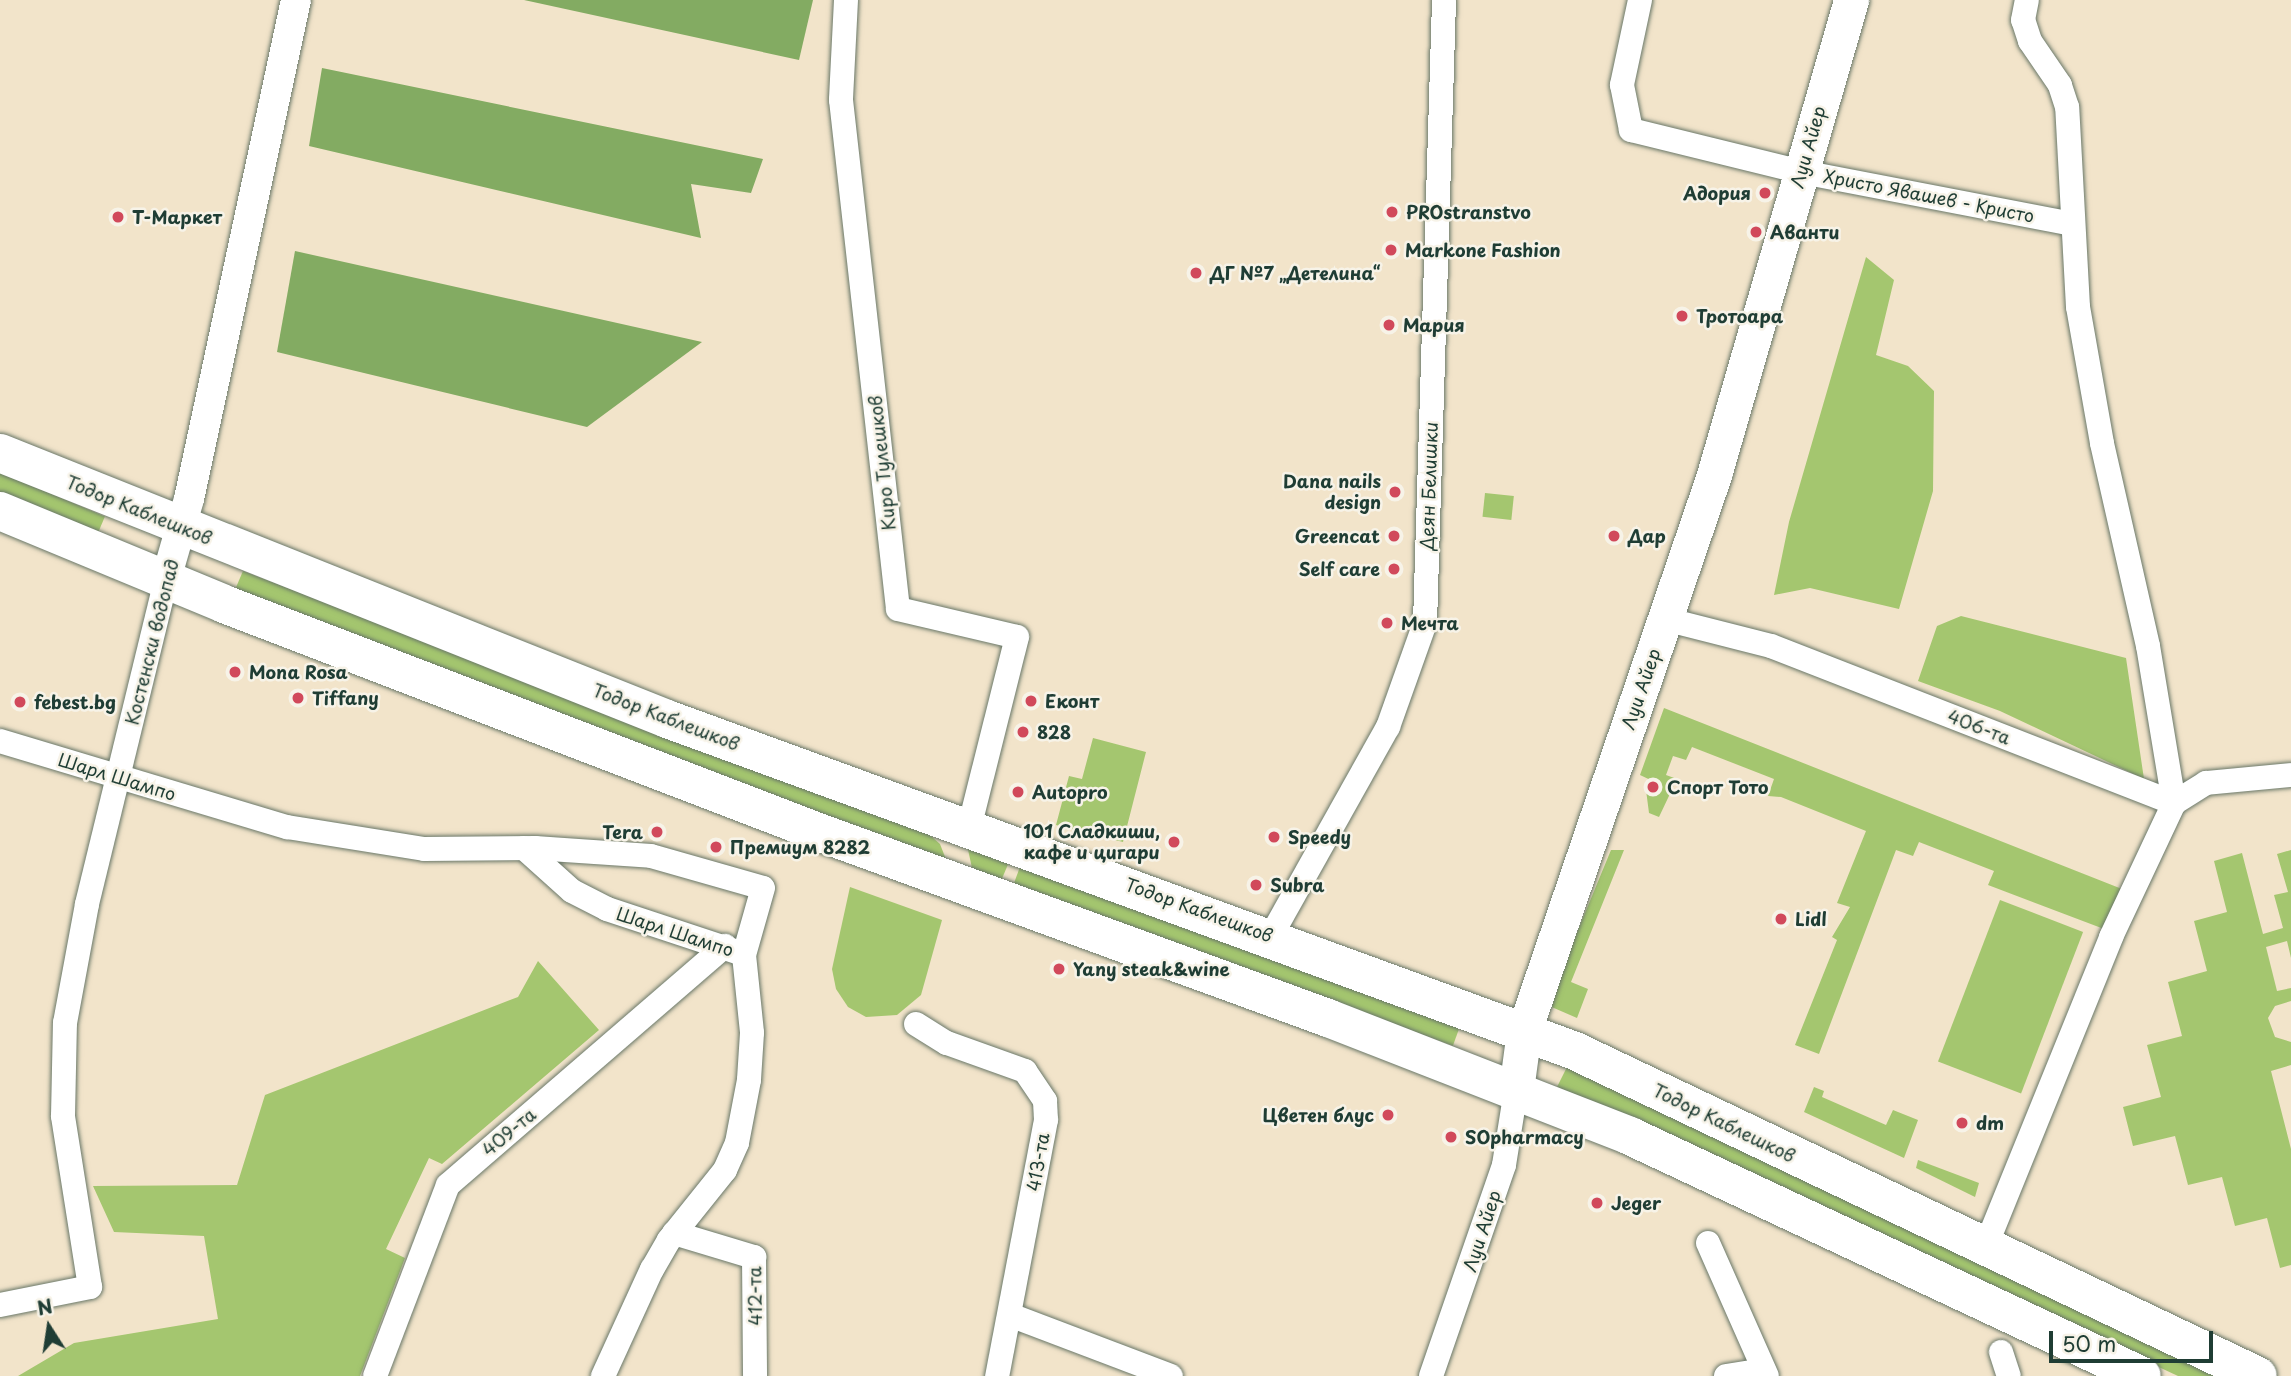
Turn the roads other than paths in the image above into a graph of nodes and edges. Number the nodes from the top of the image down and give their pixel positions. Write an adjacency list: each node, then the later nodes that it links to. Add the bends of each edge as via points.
1 (296, 0): 11 (street, Костенски водопад)
2 (846, 0): 18 (street, Киро Тулешков, via 841,100 898,609 1017,637)
3 (1444, 0): 20 (street, Деян Белишки, via 1425,623 1388,727)
4 (1640, 0): 7 (street, Христо Явашев - Кристо, via 1622,85 1631,130)
5 (1851, 0): 7 (main road, Луи Айер)
6 (2027, 0): 8 (street, via 2023,20 2030,41 2060,85 2067,107)
7 (1801, 172): 8 (street, Христо Явашев - Кристо); 13 (main road, Луи Айер, via 1716,468)
8 (2071, 224): 17 (street, via 2082,334 2148,646)
9 (0, 453): 11 (main road, Тодор Каблешков)
10 (0, 511): 12 (main road)
11 (181, 527): 12 (street, Костенски водопад); 18 (main road, Тодор Каблешков, via 667,719)
12 (166, 579): 16 (street, Костенски водопад); 24 (main road, via 821,833)
13 (1665, 619): 17 (street, 406-та, via 1772,646); 23 (main road, Луи Айер)
14 (0, 741): 16 (street, Шарл Шампо)
15 (2291, 775): 17 (street, via 2206,783)
16 (119, 779): 19 (street, Шарл Шампо, via 287,827 424,849); 28 (street, Костенски водопад, via 74,963 65,1023 65,1129 90,1287)
17 (2175, 803): 27 (street, via 2111,937)
18 (969, 828): 20 (main road, Тодор Каблешков)
19 (524, 848): 21 (street, Шарл Шампо, via 572,891 607,909); 21 (street, Шарл Шампо, via 651,856 759,884 764,892)
20 (1271, 936): 23 (main road, Тодор Каблешков)
21 (734, 950): 25 (street, via 752,1033 737,1143 724,1170); 34 (street, 409-та, via 448,1185)
22 (916, 1024): 29 (street, 413-та, via 947,1043 1025,1071 1045,1101 1046,1120)
23 (1524, 1031): 24 (main road, Луи Айер); 27 (main road, Тодор Каблешков, via 1584,1055)
24 (1517, 1090): 32 (main road, via 1707,1170); 38 (street, Луи Айер, via 1504,1165)
25 (674, 1233): 35 (street, via 624,1322); 36 (street, 412-та, via 754,1257)
26 (1708, 1243): 31 (street)
27 (1985, 1248): 41 (main road, Тодор Каблешков)
28 (0, 1305)
29 (1010, 1315): 33 (street); 37 (street, 413-та)
30 (2001, 1352): 40 (street)
31 (1766, 1373): 39 (street)
32 (2130, 1374)
33 (1161, 1375)
34 (375, 1376)
35 (603, 1376)
36 (754, 1376)
37 (997, 1376)
38 (1431, 1376)
39 (1726, 1376)
40 (2009, 1376)
41 (2258, 1376)

